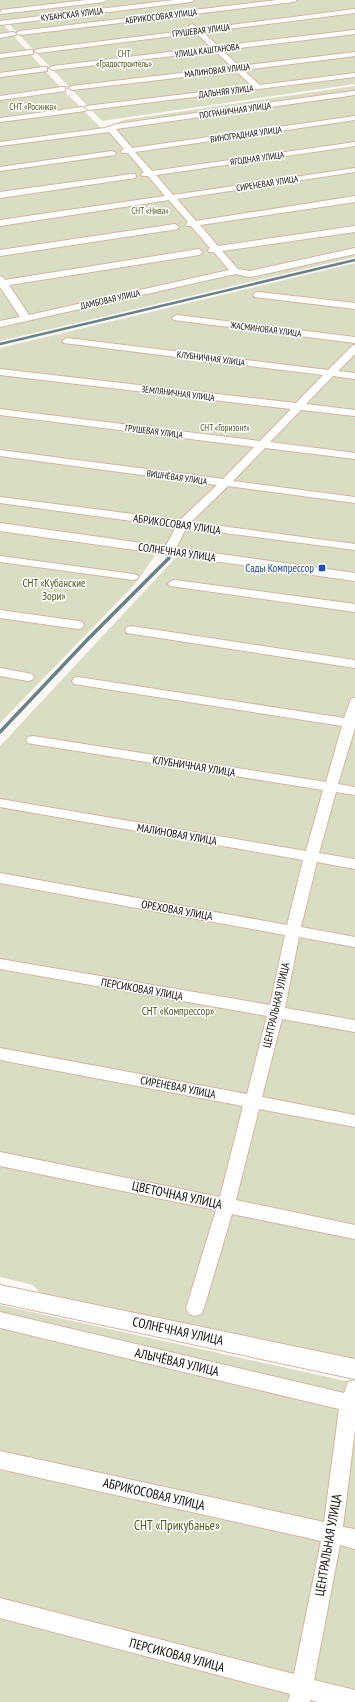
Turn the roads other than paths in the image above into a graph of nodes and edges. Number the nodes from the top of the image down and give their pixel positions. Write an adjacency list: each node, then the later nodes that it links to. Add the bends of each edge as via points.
1 (104, 0): 6 (street)
2 (191, 0): 4 (street, КУБАНСКАЯ УЛИЦА)
3 (294, 0): 7 (street, АБРИКОСОВАЯ УЛИЦА)
4 (163, 1): 7 (street); 8 (street, КУБАНСКАЯ УЛИЦА)
5 (355, 11): 9 (street, ГРУШЕВАЯ УЛИЦА)
6 (1, 12)
7 (178, 14): 9 (street); 11 (street, АБРИКОСОВАЯ УЛИЦА)
8 (0, 23)
9 (196, 30): 12 (street); 13 (street, ГРУШЕВАЯ УЛИЦА)
10 (355, 32): 12 (street, УЛИЦА КАШТАНОВА)
11 (13, 34)
12 (215, 49): 17 (street, УЛИЦА КАШТАНОВА); 18 (street)
13 (38, 51)
14 (26, 53): 16 (street)
15 (355, 54): 18 (street, МАЛИНОВАЯ УЛИЦА)
16 (0, 56)
17 (56, 68)
18 (235, 68): 22 (street); 23 (street, МАЛИНОВАЯ УЛИЦА)
19 (42, 70): 20 (street)
20 (0, 75)
21 (355, 75): 22 (street, ДАЛЬНЯЯ УЛИЦА)
22 (258, 87): 28 (street, ДАЛЬНЯЯ УЛИЦА)
23 (72, 88)
24 (58, 90): 26 (street)
25 (353, 93): 29 (street, ПОГРАНИЧНАЯ УЛИЦА)
26 (0, 98)
27 (355, 118): 32 (street, ВИНОГРАДНАЯ УЛИЦА)
28 (0, 120)
29 (109, 129): 30 (street, ПОГРАНИЧНАЯ УЛИЦА); 32 (street)
30 (0, 144)
31 (355, 144): 36 (street, ЯГОДНАЯ УЛИЦА)
32 (130, 151): 36 (street)
33 (112, 153): 34 (street)
34 (0, 169)
35 (355, 170): 39 (street, СИРЕНЕВАЯ УЛИЦА)
36 (147, 174): 39 (street)
37 (132, 176): 38 (street)
38 (0, 195)
39 (174, 197): 41 (street, СИРЕНЕВАЯ УЛИЦА); 42 (street)
40 (355, 198): 42 (street)
41 (0, 223)
42 (191, 224): 45 (street)
43 (175, 226): 48 (street)
44 (355, 229): 45 (street)
45 (214, 250): 49 (street)
46 (355, 251): 49 (street, ДАМБОВАЯ УЛИЦА, via 256,274)
47 (199, 252): 50 (street)
48 (0, 253)
49 (235, 271): 53 (street, ДАМБОВАЯ УЛИЦА)
50 (1, 282): 53 (street)
51 (258, 295): 52 (street)
52 (355, 306)
53 (26, 318): 55 (street, ДАМБОВАЯ УЛИЦА)
54 (177, 318): 56 (street, ЖАСМИНОВАЯ УЛИЦА)
55 (0, 324)
56 (355, 340)
57 (67, 341): 60 (street, КЛУБНИЧНАЯ УЛИЦА)
58 (355, 348): 60 (street)
59 (0, 372): 62 (street, ЗЕМЛЯНИЧНАЯ УЛИЦА)
60 (330, 373): 61 (street, КЛУБНИЧНАЯ УЛИЦА); 62 (street)
61 (355, 376)
62 (299, 407): 64 (street, ЗЕМЛЯНИЧНАЯ УЛИЦА); 65 (street)
63 (0, 412): 65 (street, ГРУШЕВАЯ УЛИЦА)
64 (355, 414)
65 (262, 445): 67 (street, ГРУШЕВАЯ УЛИЦА); 68 (street)
66 (0, 453): 68 (street, ВИШНЁВАЯ УЛИЦА)
67 (355, 456)
68 (225, 483): 70 (street, ВИШНЁВАЯ УЛИЦА); 71 (street)
69 (0, 500): 71 (street, АБРИКОСОВАЯ УЛИЦА)
70 (355, 500)
71 (182, 525): 73 (street, АБРИКОСОВАЯ УЛИЦА); 74 (street)
72 (0, 527): 74 (street, СОЛНЕЧНАЯ УЛИЦА)
73 (355, 547)
74 (169, 551): 77 (street, СОЛНЕЧНАЯ УЛИЦА)
75 (0, 559): 76 (street)
76 (133, 577)
77 (355, 577)
78 (174, 584): 79 (street)
79 (355, 608)
80 (0, 614): 81 (street)
81 (78, 625)
82 (131, 630): 83 (street)
83 (355, 664)
84 (0, 672): 85 (street)
85 (28, 677)
86 (78, 681): 88 (street)
87 (355, 702): 88 (street, ЦЕНТРАЛЬНАЯ УЛИЦА)
88 (352, 724): 90 (street, ЦЕНТРАЛЬНАЯ УЛИЦА)
89 (33, 740): 90 (street, КЛУБНИЧНАЯ УЛИЦА)
90 (330, 787): 91 (street, КЛУБНИЧНАЯ УЛИЦА); 93 (street, ЦЕНТРАЛЬНАЯ УЛИЦА)
91 (355, 791)
92 (0, 803): 93 (street, МАЛИНОВАЯ УЛИЦА)
93 (311, 857): 94 (street, МАЛИНОВАЯ УЛИЦА); 96 (street, ЦЕНТРАЛЬНАЯ УЛИЦА)
94 (355, 864)
95 (0, 878): 96 (street, ОРЕХОВАЯ УЛИЦА)
96 (292, 931): 97 (street, ОРЕХОВАЯ УЛИЦА); 99 (street, ЦЕНТРАЛЬНАЯ УЛИЦА)
97 (355, 942)
98 (0, 964): 99 (street, ПЕРСИКОВАЯ УЛИЦА)
99 (276, 1012): 100 (street, ПЕРСИКОВАЯ УЛИЦА); 102 (street, ЦЕНТРАЛЬНАЯ УЛИЦА)
100 (355, 1026)
101 (0, 1054): 102 (street, СИРЕНЕВАЯ УЛИЦА)
102 (253, 1102): 103 (street, СИРЕНЕВАЯ УЛИЦА); 105 (street, ЦЕНТРАЛЬНАЯ УЛИЦА)
103 (355, 1121)
104 (0, 1159): 105 (street, ЦВЕТОЧНАЯ УЛИЦА)
105 (226, 1205): 106 (street, ЦВЕТОЧНАЯ УЛИЦА); 108 (street, ЦЕНТРАЛЬНАЯ УЛИЦА)
106 (355, 1232)
107 (0, 1294): 110 (street, СОЛНЕЧНАЯ УЛИЦА)
108 (195, 1308)
109 (0, 1320): 111 (street, АЛЫЧЁВАЯ УЛИЦА)
110 (355, 1369)
111 (353, 1398): 113 (street, ЦЕНТРАЛЬНАЯ УЛИЦА)
112 (0, 1460): 113 (street, АБРИКОСОВАЯ УЛИЦА)
113 (332, 1534): 114 (street, АБРИКОСОВАЯ УЛИЦА); 116 (street, ЦЕНТРАЛЬНАЯ УЛИЦА)
114 (355, 1539)
115 (0, 1608): 116 (street, ПЕРСИКОВАЯ УЛИЦА)
116 (301, 1695): 117 (street, ПЕРСИКОВАЯ УЛИЦА)
117 (355, 1702)

